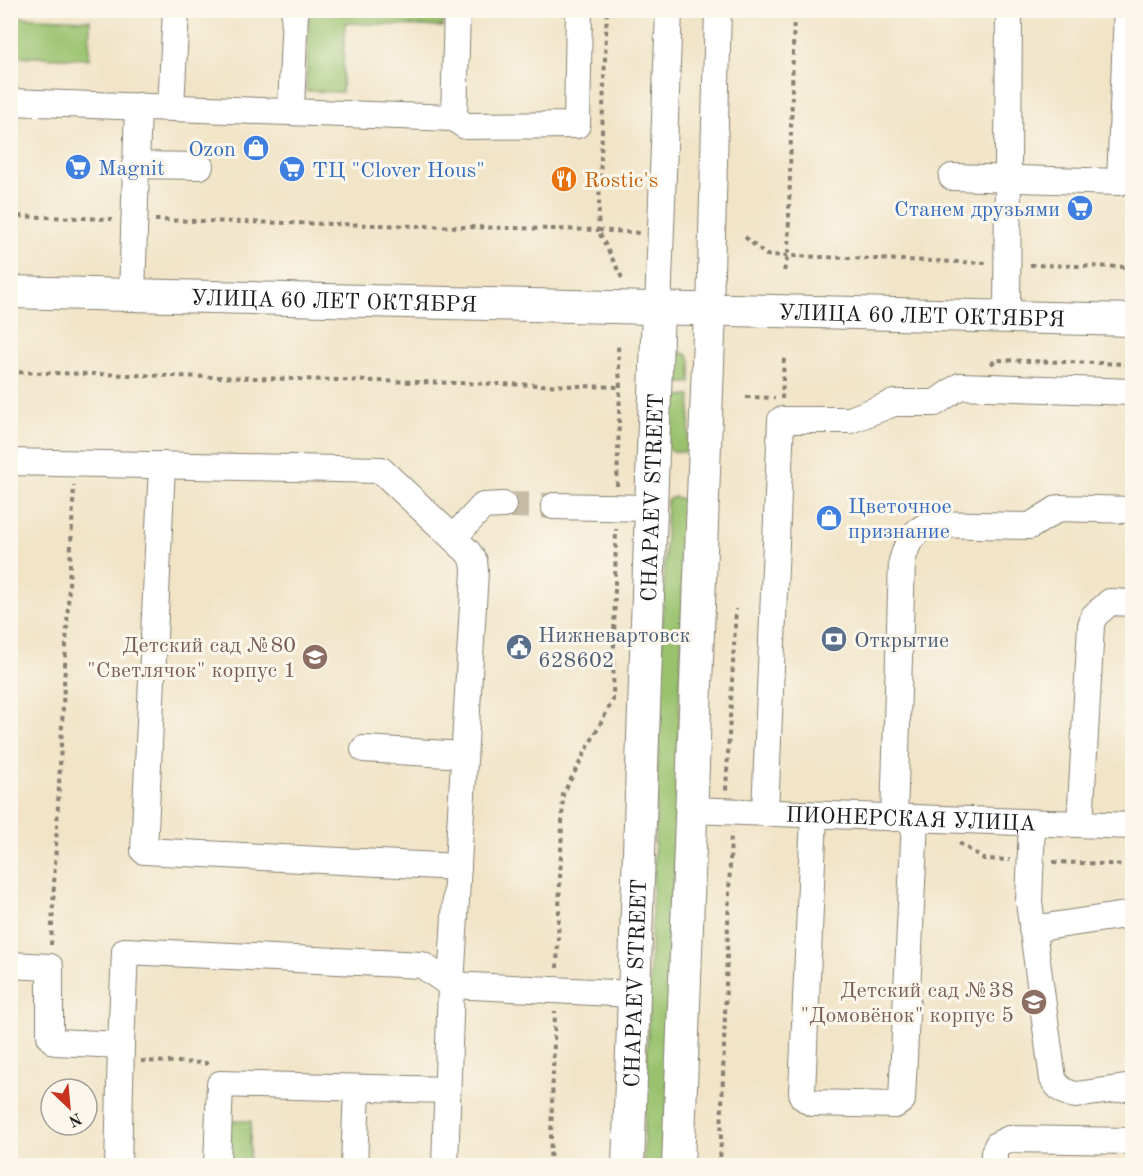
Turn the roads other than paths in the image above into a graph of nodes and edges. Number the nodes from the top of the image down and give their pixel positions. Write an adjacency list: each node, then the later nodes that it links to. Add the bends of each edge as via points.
1 (176, 10): 11 (street)
2 (295, 10): 12 (street)
3 (457, 10): 13 (street)
4 (579, 10): 13 (street, via 577,125 465,126)
5 (669, 10): 21 (street, CHAPAEV STREET)
6 (718, 10): 22 (street)
7 (1010, 10): 17 (street)
8 (1127, 10): 18 (street)
9 (10, 102): 10 (street)
10 (138, 106): 11 (street); 14 (street)
11 (171, 107): 12 (street)
12 (291, 111): 13 (street)
13 (454, 118)
14 (135, 165): 15 (street); 20 (street)
15 (200, 166)
16 (952, 177): 17 (street)
17 (1008, 179): 18 (street); 23 (street)
18 (1126, 182)
19 (10, 292): 20 (main road, УЛИЦА 60 ЛЕТ ОКТЯБРЯ)
20 (132, 295): 21 (main road, УЛИЦА 60 ЛЕТ ОКТЯБРЯ)
21 (658, 309): 22 (main road, УЛИЦА 60 ЛЕТ ОКТЯБРЯ); 29 (main road, CHAPAEV STREET)
22 (710, 310): 23 (main road, УЛИЦА 60 ЛЕТ ОКТЯБРЯ); 28 (main road)
23 (1007, 317): 24 (main road, УЛИЦА 60 ЛЕТ ОКТЯБРЯ)
24 (1132, 320)
25 (1132, 392): 38 (street, via 960,386 936,403 894,403 850,420 781,420)
26 (10, 462): 27 (street)
27 (162, 465): 33 (street, via 381,471); 44 (street, via 144,851)
28 (703, 501): 29 (main road, via 696,482 677,475 662,480); 37 (main road)
29 (651, 503): 31 (street); 49 (main road, CHAPAEV STREET)
30 (503, 505): 33 (street, via 483,506)
31 (554, 506)
32 (1132, 510): 40 (street, via 1059,508 1030,526 930,524 917,531 907,544 902,561)
33 (454, 537): 36 (street, via 474,561 475,571)
34 (1132, 603): 42 (street, via 1110,602 1094,615 1091,625)
35 (364, 749): 36 (street)
36 (464, 755): 44 (street)
37 (691, 810): 38 (street, ПИОНЕРСКАЯ УЛИЦА); 60 (main road)
38 (765, 813): 39 (street, ПИОНЕРСКАЯ УЛИЦА)
39 (814, 815): 40 (street, ПИОНЕРСКАЯ УЛИЦА); 40 (street, via 802,1092 812,1103 895,1105 902,1100)
40 (904, 818): 41 (street, ПИОНЕРСКАЯ УЛИЦА)
41 (1032, 823): 42 (street, ПИОНЕРСКАЯ УЛИЦА); 46 (street)
42 (1080, 824): 43 (street, ПИОНЕРСКАЯ УЛИЦА)
43 (1132, 826)
44 (458, 867): 48 (street)
45 (1132, 914): 46 (street)
46 (1032, 929): 51 (street, via 1053,1079 1058,1087 1076,1095)
47 (10, 965): 50 (street, via 50,967 50,1036 55,1042)
48 (451, 985): 49 (street); 50 (street, via 422,965 125,951); 53 (street)
49 (634, 994): 59 (main road, CHAPAEV STREET)
50 (120, 1053): 55 (street)
51 (1132, 1087)
52 (357, 1088): 53 (street); 56 (street, via 220,1084); 57 (street)
53 (447, 1090): 58 (street)
54 (1132, 1141): 61 (street, via 1009,1139 998,1144)
55 (117, 1166)
56 (217, 1166)
57 (354, 1166)
58 (445, 1166)
59 (628, 1166)
60 (678, 1166)
61 (994, 1166)

